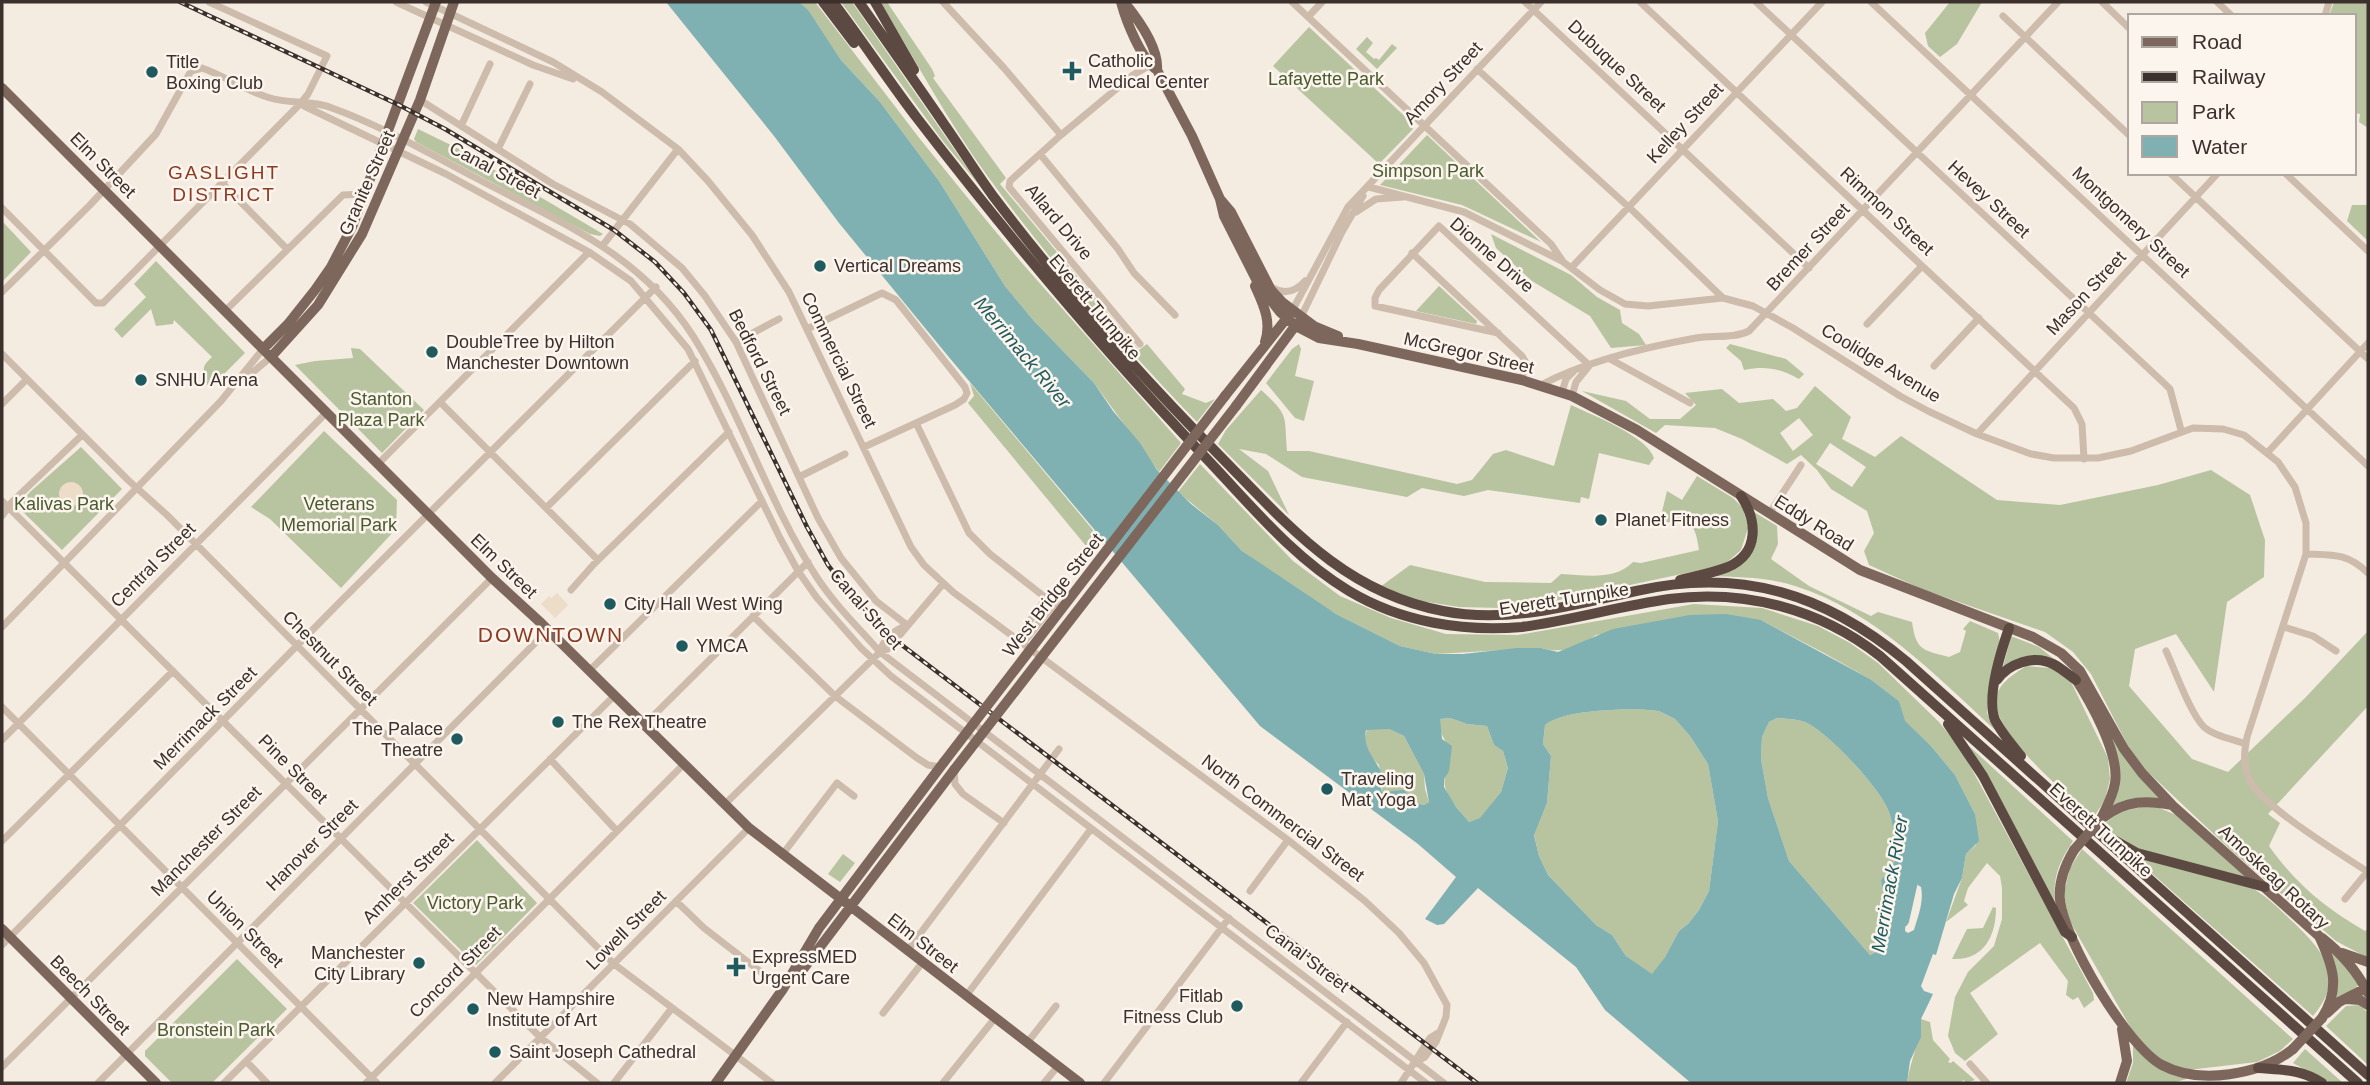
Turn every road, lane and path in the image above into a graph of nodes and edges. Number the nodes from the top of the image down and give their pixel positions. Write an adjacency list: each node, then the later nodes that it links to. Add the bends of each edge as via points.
1 (209, 2): 42 (street, via 327,57)
2 (396, 2): 25 (street, Commercial Street)
3 (454, 2): 23 (main road, Granite Street)
4 (823, 2): 38 (highway)
5 (833, 2): 38 (highway, Everett Turnpike)
6 (859, 2): 43 (highway, Everett Turnpike)
7 (875, 2): 43 (highway)
8 (943, 2): 48 (street)
9 (1122, 2): 33 (main road, McGregor Street, via 1142,27)
10 (1292, 2): 27 (street)
11 (1322, 2): 27 (street)
12 (1525, 2): 22 (street, Dubuque Street)
13 (1541, 2): 22 (street, Amory Street)
14 (1640, 2): 39 (street, Rimmon Street)
15 (1756, 2): 30 (street, Hevey Street)
16 (1822, 2): 30 (street, Kelley Street)
17 (1871, 2): 40 (street, Montgomery Street)
18 (2058, 2): 31 (street, Bremer Street)
19 (2102, 2): 29 (street)
20 (2217, 2): 24 (street)
21 (432, 3): 23 (street, Commercial Street); 25 (main road, Granite Street)
22 (1534, 10): 34 (street, Amory Street); 53 (street, Dubuque Street)
23 (450, 13): 28 (main road, Granite Street); 35 (street, Commercial Street, via 553,62)
24 (2230, 14)
25 (431, 16): 28 (street, Commercial Street); 46 (main road, Granite Street)
26 (2003, 16): 31 (street)
27 (1308, 17): 45 (street)
28 (447, 24): 35 (street, Commercial Street, via 533,65); 41 (main road, Granite Street)
29 (2128, 27)
30 (1791, 34): 39 (street, Kelley Street); 55 (street, Hevey Street)
31 (2026, 37): 40 (street, Bremer Street); 47 (street)
32 (490, 64): 44 (street)
33 (1155, 65): 48 (street, Allard Drive, via 1132,75); 66 (main road, McGregor Street)
34 (1477, 69): 45 (street, Amory Street); 67 (street)
35 (584, 82): 52 (street, Commercial Street)
36 (530, 84): 51 (street)
37 (2, 88): 62 (main road, Elm Street)
38 (895, 90): 184 (highway, Everett Turnpike, via 998,221 1156,406 1280,536 1350,591 1433,623 1500,629 1692,597 1759,601 1802,612 1843,631 1880,656)
39 (1737, 92): 53 (street, Kelley Street); 69 (street, Rimmon Street)
40 (1971, 95): 55 (street, Bremer Street); 80 (street, Montgomery Street)
41 (420, 100): 44 (street, Bedford Street); 49 (main road, Granite Street)
42 (300, 104): 46 (street, Canal Street, via 329,106); 50 (street, Canal Street); 60 (street); 62 (street, Canal Street, via 270,98 209,70 195,69 161,127)
43 (944, 124): 159 (highway, Everett Turnpike, via 1027,240 1132,364 1299,536 1346,573 1414,604 1481,615 1548,610)
44 (461, 126): 51 (street, Bedford Street)
45 (1425, 126): 61 (street, Amory Street); 82 (street, via 1551,244)
46 (388, 132): 49 (street, Canal Street); 50 (main road, Granite Street)
47 (2128, 134)
48 (1061, 135): 56 (street, Allard Drive)
49 (404, 140): 54 (main road, Granite Street); 73 (street, Canal Street)
50 (384, 144): 54 (street, Canal Street); 63 (main road, Granite Street)
51 (498, 149): 70 (street, Bedford Street)
52 (678, 149): 70 (street); 99 (street, Commercial Street, via 752,235)
53 (1682, 149): 67 (street, Kelley Street); 85 (street, Dubuque Street)
54 (398, 150): 77 (street, Canal Street); 107 (main road, Granite Street, via 346,262 318,305)
55 (1917, 153): 69 (street, Bremer Street); 93 (street, Hevey Street)
56 (1040, 154): 94 (street, via 1135,273); 104 (street, Allard Drive, via 1009,187)
57 (2172, 175): 64 (street)
58 (2216, 175): 64 (street, Mason Street)
59 (2287, 175): 76 (street)
60 (222, 183): 72 (street); 74 (street)
61 (1368, 187): 65 (street, Coolidge Avenue); 71 (street, Amory Street); 81 (street, Amory Street, via 1345,210)
62 (104, 188): 72 (main road, Elm Street); 75 (street)
63 (364, 194): 74 (street, via 343,195); 107 (main road, Granite Street, via 331,267)
64 (2195, 197): 80 (street, Mason Street); 106 (street)
65 (1414, 198): 71 (street, Coolidge Avenue, via 1376,199 1359,209); 82 (street, Coolidge Avenue, via 1464,212)
66 (1220, 199): 78 (main road, McGregor Street); 86 (main road, McGregor Street)
67 (1629, 207): 84 (street, Kelley Street); 90 (street)
68 (2, 208): 75 (street)
69 (1863, 211): 83 (street, Rimmon Street); 85 (street, Bremer Street)
70 (623, 220): 73 (street); 102 (street, Bedford Street, via 682,268)
71 (1346, 225): 95 (street, Amory Street)
72 (160, 245): 75 (street, via 99,304); 91 (main road, Elm Street)
73 (603, 245): 87 (street, Canal Street)
74 (286, 249): 91 (street)
75 (44, 250): 88 (street)
76 (2368, 251)
77 (589, 252): 89 (street, Canal Street, via 620,272); 122 (street)
78 (1242, 253): 95 (main road, McGregor Street, via 1259,285); 109 (main road, via 1268,318 1268,335)
79 (1412, 253): 100 (street); 100 (street, via 1379,290 1375,306); 114 (street, Dionne Drive, via 1441,227)
80 (2143, 254): 93 (street, Mason Street); 125 (street, Montgomery Street)
81 (1321, 258): 86 (street, Amory Street, via 1303,284 1292,291 1277,290); 95 (street, Amory Street)
82 (1562, 261): 84 (street, Coolidge Avenue)
83 (1922, 266): 96 (street, Rimmon Street); 98 (street)
84 (1572, 267): 90 (street, Coolidge Avenue, via 1612,298 1633,305)
85 (1810, 268): 92 (street, Bremer Street)
86 (1266, 281): 95 (main road, McGregor Street)
87 (656, 287): 89 (street, Merrimack Street); 153 (street, Canal Street, via 708,360)
88 (2, 292)
89 (646, 297): 112 (street, Canal Street); 134 (street, Merrimack Street)
90 (1723, 298): 92 (street, Coolidge Avenue)
91 (225, 311): 107 (main road, Elm Street)
92 (1767, 313): 110 (street, Bremer Street, via 1742,334 1699,337); 130 (street, Coolidge Avenue, via 1900,396)
93 (2088, 313): 117 (street, Mason Street); 128 (street, Hevey Street, via 2169,389)
94 (1175, 315)
95 (1294, 318): 101 (main road, McGregor Street); 105 (main road, McGregor Street); 109 (main road, West Bridge Street); 113 (main road, West Bridge Street)
96 (1979, 318): 115 (street); 117 (street, Rimmon Street)
97 (779, 319): 102 (street)
98 (1867, 324)
99 (807, 329): 127 (street, via 882,293 896,300 967,393 955,405); 132 (street, Commercial Street)
100 (1497, 333): 119 (street, via 1525,361)
101 (1319, 338): 105 (main road, McGregor Street); 113 (main road, via 1292,341)
102 (736, 342): 140 (street, Bedford Street)
103 (2368, 343): 106 (street)
104 (1140, 344)
105 (1358, 344): 119 (main road, McGregor Street)
106 (2361, 351): 111 (street); 125 (street)
107 (267, 353): 126 (main road, Elm Street); 141 (street)
108 (2, 354): 118 (street, Chestnut Street)
109 (1260, 354): 195 (main road, West Bridge Street, bridge)
110 (1611, 359): 114 (street, Bremer Street); 123 (street)
111 (2368, 359)
112 (695, 361): 129 (street, Canal Street); 146 (street)
113 (1268, 365): 196 (main road, West Bridge Street, bridge)
114 (1589, 365): 116 (street, Bremer Street); 121 (street)
115 (1934, 366)
116 (1576, 370): 120 (street, Bremer Street); 121 (street, via 1566,379)
117 (2034, 371): 130 (street, Mason Street); 136 (street, Rimmon Street, via 2080,417)
118 (27, 379): 124 (street); 131 (street, Chestnut Street)
119 (1522, 380): 120 (main road, McGregor Street)
120 (1541, 385): 121 (main road, McGregor Street)
121 (1567, 394): 142 (main road, Eddy Road, via 1637,430)
122 (440, 402): 134 (street); 137 (street)
123 (1690, 403)
124 (2, 404)
125 (2307, 409): 133 (street); 139 (street, Montgomery Street)
126 (327, 412): 137 (main road, Elm Street); 150 (street, Central Street)
127 (916, 423): 132 (street); 169 (street, via 969,533 1046,598)
128 (2181, 430): 133 (street, Coolidge Avenue, via 2203,427 2236,432); 136 (street, Coolidge Avenue, via 2131,451)
129 (729, 432): 144 (street, Canal Street); 152 (street)
130 (1977, 434): 136 (street, Coolidge Avenue, via 2031,454)
131 (82, 435): 141 (street, Chestnut Street); 145 (street)
132 (864, 447): 158 (street, Commercial Street, via 911,547)
133 (2268, 452): 151 (street, Coolidge Avenue, via 2298,494 2306,523)
134 (491, 453): 146 (street); 147 (street, Merrimack Street)
135 (845, 454): 140 (street)
136 (2084, 459)
137 (379, 463): 147 (main road, Elm Street)
138 (1801, 465): 148 (street)
139 (2368, 466)
140 (799, 477): 164 (street, Bedford Street, via 847,566 876,601)
141 (137, 488): 150 (street, Chestnut Street); 154 (street)
142 (1741, 496): 148 (main road, Eddy Road); 159 (highway, via 1754,524 1741,558 1729,567)
143 (2, 501): 145 (street, Pine Street)
144 (762, 501): 155 (street, Canal Street); 178 (street)
145 (8, 508): 149 (street); 154 (street, Pine Street)
146 (546, 508): 152 (street)
147 (429, 514): 157 (main road, Elm Street); 170 (street, Merrimack Street)
148 (1769, 514): 167 (main road, Eddy Road, via 1860,570)
149 (2, 516)
150 (196, 545): 163 (street, Central Street); 170 (street, Chestnut Street)
151 (2306, 554): 156 (street, via 2343,556); 166 (street, Coolidge Avenue)
152 (598, 560): 160 (street)
153 (808, 562): 155 (street); 174 (street, Canal Street, via 828,593)
154 (64, 563): 163 (street, Pine Street); 165 (street)
155 (798, 571): 162 (street); 175 (street, Canal Street)
156 (2368, 573)
157 (492, 578): 168 (main road, Elm Street); 185 (street, Manchester Street)
158 (943, 584): 164 (street); 169 (street, Commercial Street)
159 (1665, 585): 199 (highway, Everett Turnpike, via 1755,586 1839,614 1906,661)
160 (571, 590)
161 (1056, 602): 169 (street)
162 (753, 616): 182 (street); 188 (street)
163 (122, 619): 177 (street, Pine Street); 187 (street, Central Street)
164 (907, 625): 174 (street, via 888,649)
165 (2, 627)
166 (2284, 627): 173 (street, via 2313,636); 190 (street, Coolidge Avenue)
167 (2009, 628): 171 (main road, Eddy Road); 180 (highway)
168 (548, 630): 178 (main road, Elm Street); 194 (street, Hanover Street)
169 (1020, 641): 176 (street, Commercial Street)
170 (297, 647): 185 (street, Chestnut Street); 186 (street, Merrimack Street)
171 (2052, 648): 179 (main road, Eddy Road); 204 (main road, Eddy Road, via 2080,671 2124,749)
172 (2166, 651): 190 (street, via 2204,727)
173 (2336, 651)
174 (880, 652): 175 (street); 198 (street, Canal Street)
175 (872, 660): 182 (street); 201 (street, Canal Street)
176 (1049, 663): 215 (street, North Commercial Street)
177 (173, 671): 186 (street, Pine Street); 197 (street)
178 (589, 671): 181 (main road, Elm Street)
179 (2077, 680): 180 (highway, via 2053,663 2038,660 2010,667); 205 (main road, Eddy Road, via 2116,769)
180 (1995, 682): 199 (highway, via 1995,720)
181 (614, 696): 188 (main road, Elm Street); 192 (street, Amherst Street)
182 (835, 696): 195 (street, via 917,758 928,765); 203 (street)
183 (2, 707): 187 (street, Union Street)
184 (1936, 707): 231 (highway, via 1971,757 2065,933); 288 (highway, Everett Turnpike)
185 (359, 709): 194 (street, Chestnut Street); 200 (street, Manchester Street)
186 (223, 722): 200 (street, Pine Street); 208 (street, Merrimack Street)
187 (18, 724): 189 (street, Central Street); 197 (street, Union Street)
188 (644, 725): 193 (main road, Elm Street)
189 (2, 740)
190 (2246, 744): 217 (street, Coolidge Avenue, via 2245,766 2258,793)
191 (1059, 749): 198 (street)
192 (550, 759): 211 (street, Amherst Street); 212 (street)
193 (684, 764): 203 (main road, Elm Street); 212 (street, Concord Street)
194 (414, 765): 211 (street, Chestnut Street); 213 (street, Hanover Street)
195 (942, 765): 223 (main road, West Bridge Street)
196 (954, 771): 206 (street, via 955,784 963,794); 226 (main road, West Bridge Street)
197 (69, 774): 208 (street, Union Street); 214 (street)
198 (1041, 775): 201 (street); 227 (street, Canal Street)
199 (2043, 782): 207 (highway, Everett Turnpike)
200 (285, 785): 213 (street, Pine Street); 218 (street, Manchester Street)
201 (1033, 785): 206 (street); 210 (street, Canal Street)
202 (854, 796): 216 (street, via 837,783)
203 (725, 804): 209 (main road, Elm Street)
204 (2173, 806): 205 (main road, Amoskeag Rotary, via 2136,802); 219 (main road, Amoskeag Rotary)
205 (2101, 819): 231 (main road, Amoskeag Rotary, bridge, via 2074,850 2060,884 2062,913)
206 (1004, 823): 233 (street)
207 (2088, 823): 219 (highway, via 2137,853); 264 (highway, Everett Turnpike)
208 (120, 826): 218 (street, Union Street); 230 (street, Merrimack Street)
209 (749, 828): 216 (main road, Elm Street); 224 (street, Lowell Street)
210 (1091, 828): 228 (street, Canal Street); 241 (street)
211 (479, 830): 221 (street, Chestnut Street); 225 (street, Amherst Street)
212 (617, 831): 221 (street, Concord Street)
213 (341, 839): 225 (street, Pine Street); 232 (street, Hanover Street)
214 (2, 841)
215 (1288, 841): 220 (street); 257 (street, North Commercial Street, via 1365,901 1413,948 1436,984 1447,1005 1446,1017)
216 (782, 855): 223 (main road, Elm Street)
217 (2368, 872): 222 (street)
218 (181, 887): 232 (street, Union Street); 242 (street, Manchester Street)
219 (2264, 887): 229 (main road, Amoskeag Rotary)
220 (1250, 891)
221 (548, 899): 237 (street, Chestnut Street); 238 (street, Concord Street)
222 (2344, 899)
223 (841, 900): 226 (main road, Elm Street); 239 (main road, West Bridge Street)
224 (676, 901): 237 (street, Lowell Street); 239 (street)
225 (405, 903): 238 (street, Pine Street); 246 (street, Amherst Street)
226 (851, 908): 233 (main road, Elm Street); 239 (main road, West Bridge Street)
227 (1229, 918): 228 (street); 257 (street, Canal Street)
228 (1221, 928): 251 (street, Canal Street); 279 (street)
229 (2319, 936): 234 (main road); 250 (main road, Amoskeag Rotary, via 2333,978 2331,1000)
230 (4, 937): 242 (main road, Beech Street)
231 (2072, 937): 252 (main road, Amoskeag Rotary)
232 (237, 943): 246 (street, Union Street); 255 (street, Hanover Street)
233 (907, 951): 236 (main road, Elm Street)
234 (2337, 951): 235 (main road); 240 (main road)
235 (2368, 962)
236 (922, 963): 241 (main road, Elm Street); 248 (street)
237 (614, 964): 247 (street, Chestnut Street); 253 (street, Lowell Street)
238 (477, 973): 253 (street, Pine Street); 266 (street, Concord Street)
239 (783, 989): 256 (main road)
240 (2367, 989): 243 (main road)
241 (966, 996): 249 (main road, Elm Street)
242 (71, 998): 255 (main road, Beech Street); 261 (street, Manchester Street)
243 (2346, 999): 244 (main road); 250 (main road)
244 (2368, 1005)
245 (1056, 1006): 254 (street)
246 (300, 1007): 258 (street, Amherst Street); 266 (street, Union Street)
247 (672, 1008): 256 (street, Chestnut Street); 273 (street)
248 (883, 1013)
249 (995, 1018): 254 (main road, Elm Street); 276 (street)
250 (2322, 1018): 262 (main road, Amoskeag Rotary, bridge, via 2293,1049)
251 (1347, 1022): 263 (street, Canal Street); 280 (street)
252 (2121, 1025): 265 (main road, Amoskeag Rotary, via 2161,1065); 285 (main road, via 2127,1061)
253 (541, 1038): 271 (street, Lowell Street); 272 (street, Pine Street)
254 (1027, 1043): 260 (main road, Elm Street)
255 (127, 1054): 267 (street, Hanover Street); 268 (main road, Beech Street)
256 (736, 1056): 274 (main road); 275 (street, Chestnut Street)
257 (1417, 1061): 263 (street, North Commercial Street); 283 (street, Canal Street)
258 (246, 1062): 269 (street, Amherst Street); 270 (street)
259 (1970, 1064): 284 (street)
260 (1058, 1066): 277 (street); 278 (main road, Elm Street)
261 (2, 1067)
262 (2258, 1068): 265 (main road, Amoskeag Rotary); 287 (highway, via 2289,1069)
263 (1410, 1071): 281 (street, North Commercial Street); 282 (street, Canal Street)
264 (2368, 1075)
265 (2207, 1077): 286 (main road)
266 (372, 1082)
267 (98, 1083)
268 (156, 1083)
269 (224, 1083)
270 (267, 1083)
271 (495, 1083)
272 (597, 1083)
273 (614, 1083)
274 (716, 1083)
275 (772, 1083)
276 (943, 1083)
277 (1044, 1083)
278 (1080, 1083)
279 (1104, 1083)
280 (1301, 1083)
281 (1401, 1083)
282 (1426, 1083)
283 (1444, 1083)
284 (1987, 1083)
285 (2120, 1083)
286 (2186, 1083)
287 (2322, 1083)
288 (2358, 1083)

